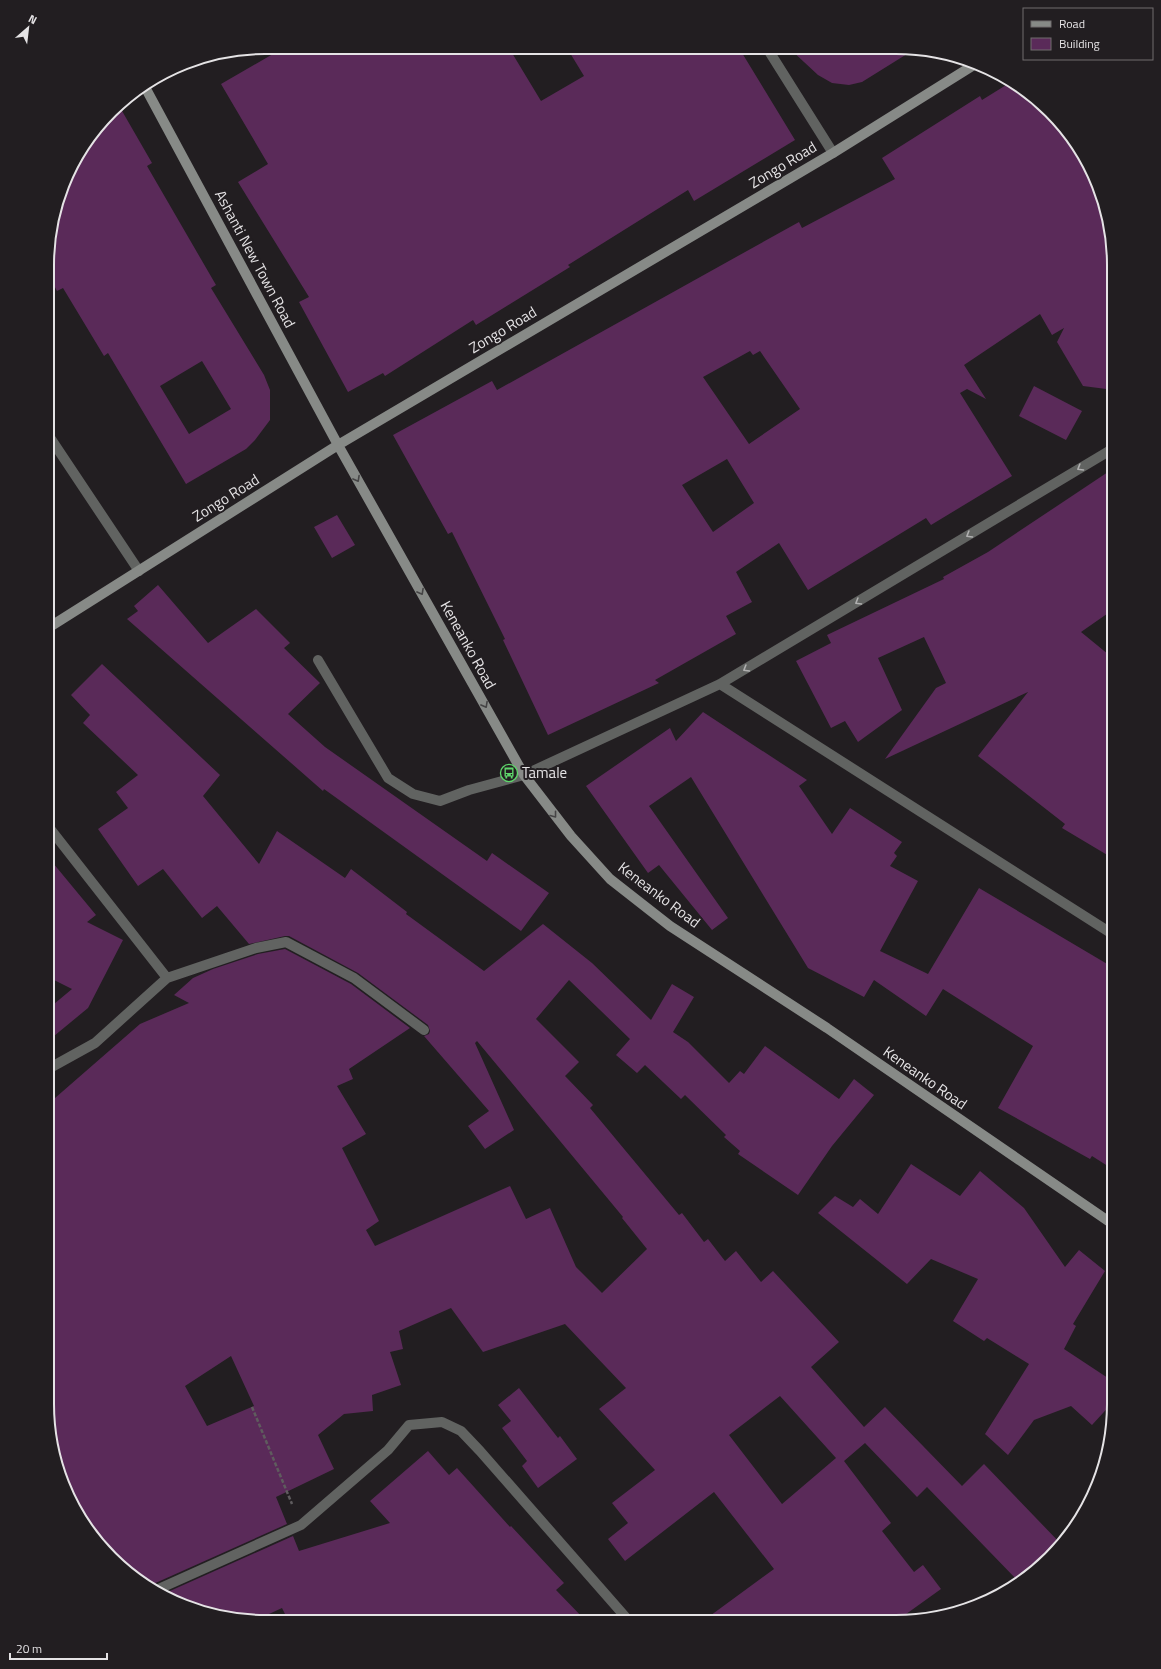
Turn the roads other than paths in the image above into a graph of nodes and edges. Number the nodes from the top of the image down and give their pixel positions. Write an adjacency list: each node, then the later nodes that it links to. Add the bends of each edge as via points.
1 (771, 54): 4 (street)
2 (970, 67): 4 (street, Zongo Road)
3 (147, 90): 6 (street, Ashanti New Town Road)
4 (833, 153): 6 (street, Zongo Road)
5 (54, 444): 8 (street)
6 (338, 444): 8 (street, Zongo Road); 12 (street, Keneanko Road, one-way to 12)
7 (1107, 452): 11 (street, one-way to 11)
8 (139, 571): 9 (street, Zongo Road)
9 (54, 624)
10 (318, 660): 12 (street, via 388,778 413,794 440,800)
11 (720, 684): 12 (street); 14 (street)
12 (524, 775): 18 (street, Keneanko Road, one-way to 18, via 571,836 610,878 670,926 826,1028)
13 (54, 834): 15 (street)
14 (1107, 931)
15 (167, 978): 16 (street, via 256,948 286,942 354,978); 17 (street, via 95,1043)
16 (424, 1030)
17 (54, 1066)
18 (1107, 1220)
19 (161, 1588): 20 (street, via 301,1525 388,1450 410,1425 442,1422 461,1431 480,1451)
20 (624, 1615)

